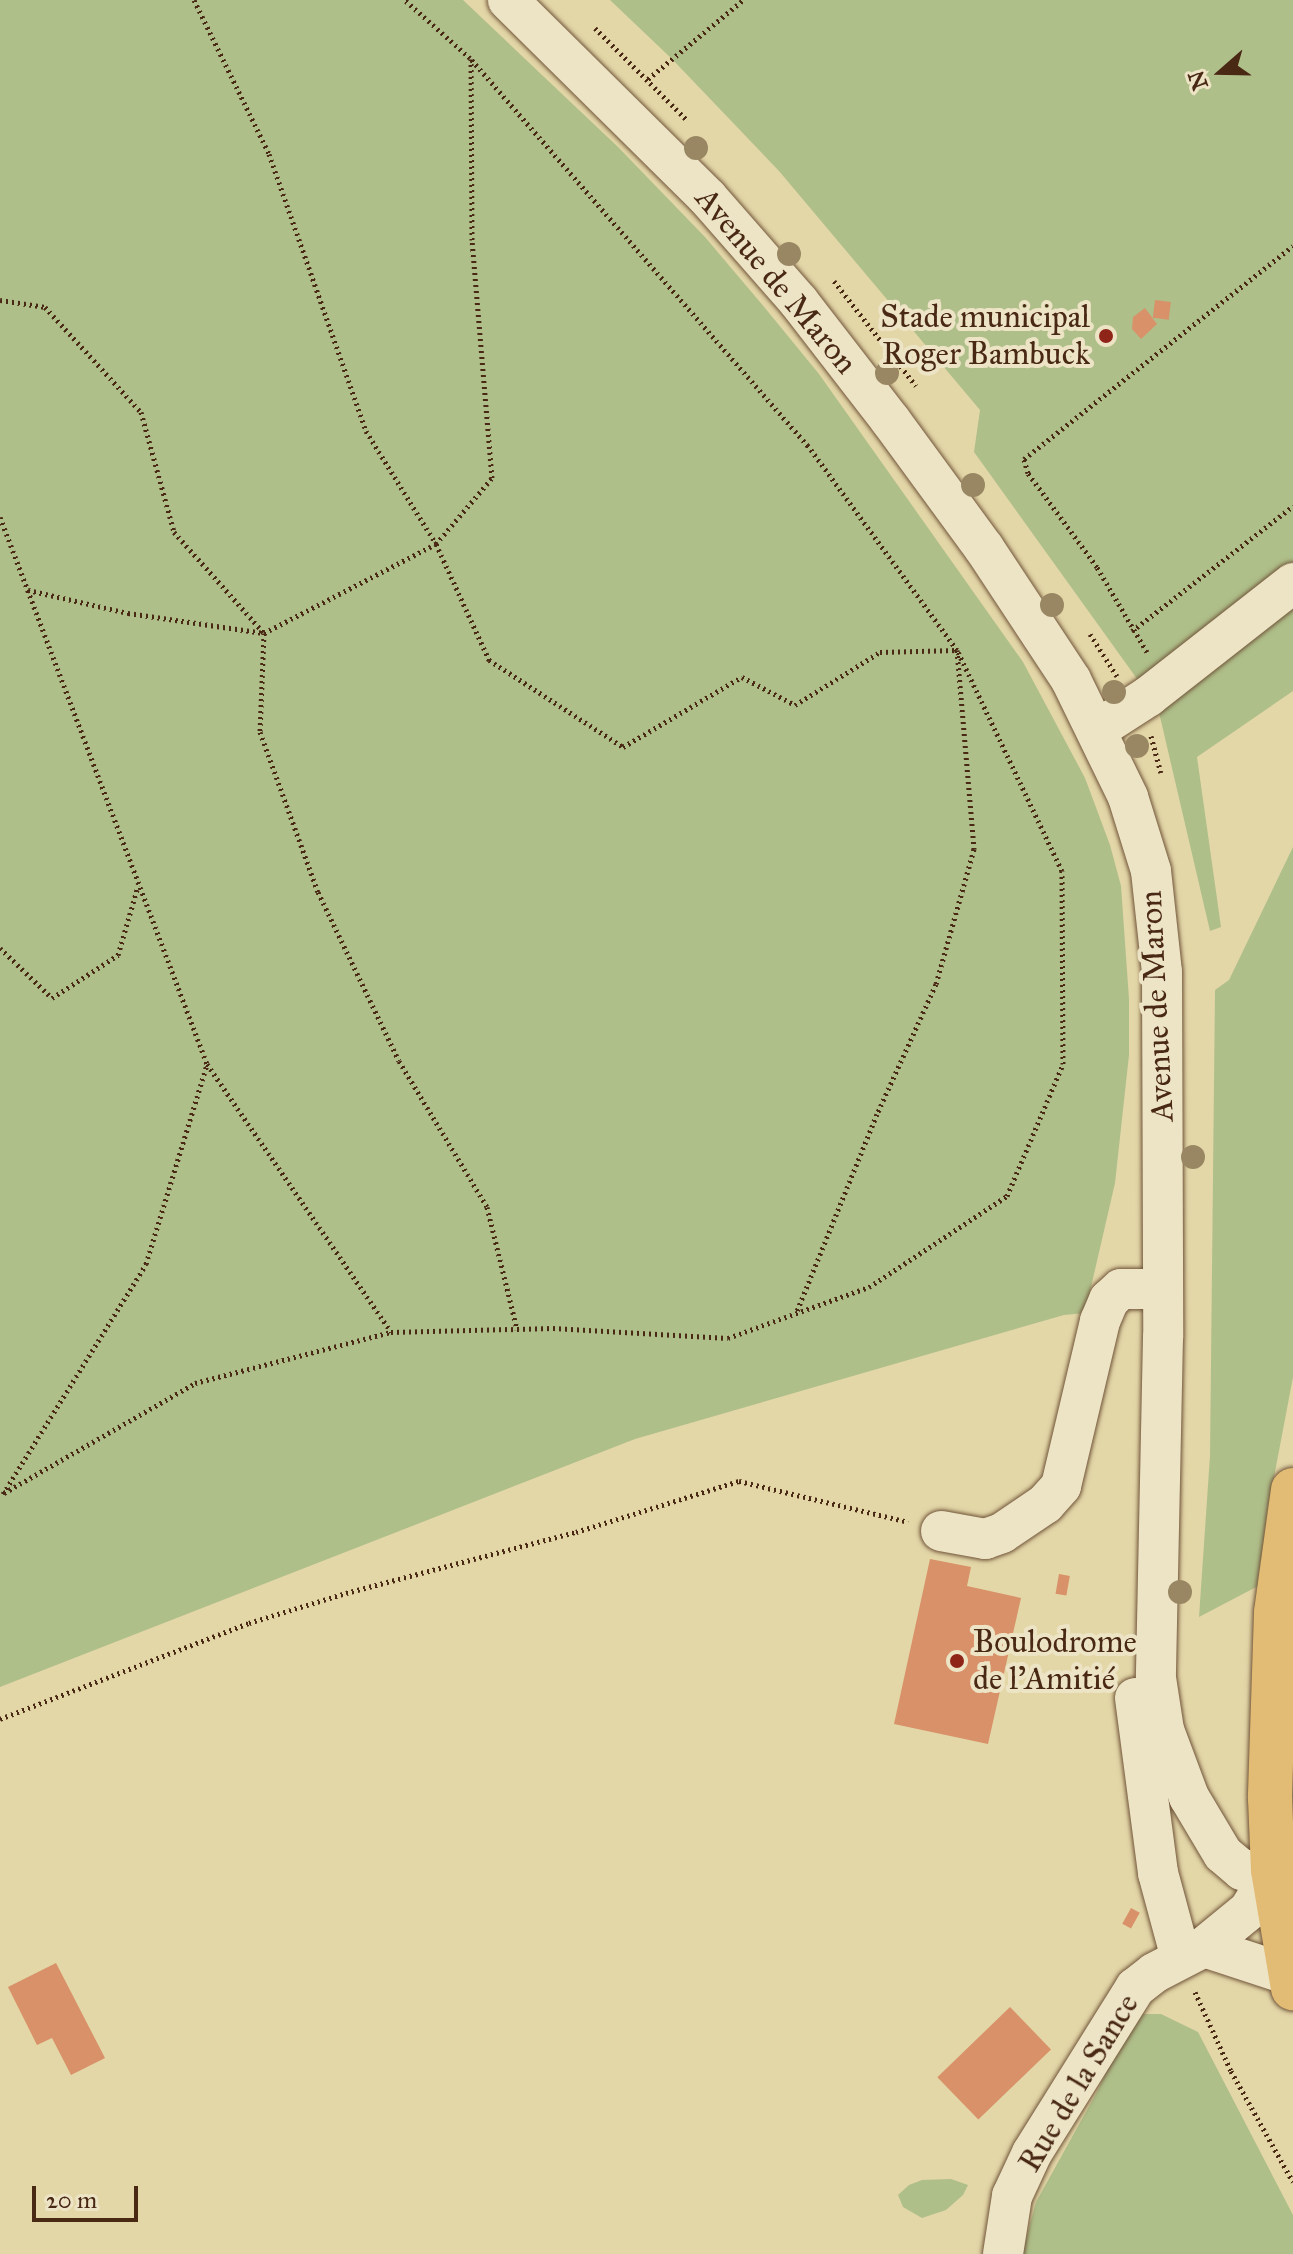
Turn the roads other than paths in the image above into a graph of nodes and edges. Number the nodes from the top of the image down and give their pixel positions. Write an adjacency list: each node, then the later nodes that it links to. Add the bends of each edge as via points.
1 (508, 0): 3 (street, Avenue de Maron, via 708,198 799,302 984,548)
2 (1293, 583): 3 (street, via 1169,681)
3 (1098, 729): 4 (street, Avenue de Maron, via 1140,834 1159,923)
4 (1163, 1289): 6 (street, via 1121,1289 1109,1300 1061,1486 1045,1504 985,1539); 8 (street, Avenue de Maron, via 1156,1678 1164,1730 1189,1797 1223,1854 1242,1870)
5 (1293, 1490): 8 (main road, via 1276,1613 1270,1798)
6 (941, 1531)
7 (1133, 1681): 9 (street, via 1158,1873)
8 (1283, 1867): 9 (street, Rue de la Sance, via 1249,1910); 10 (main road)
9 (1192, 1952): 10 (street); 11 (street, Rue de la Sance, via 1135,1988 1060,2103 1012,2196)
10 (1291, 1981)
11 (1003, 2254)

